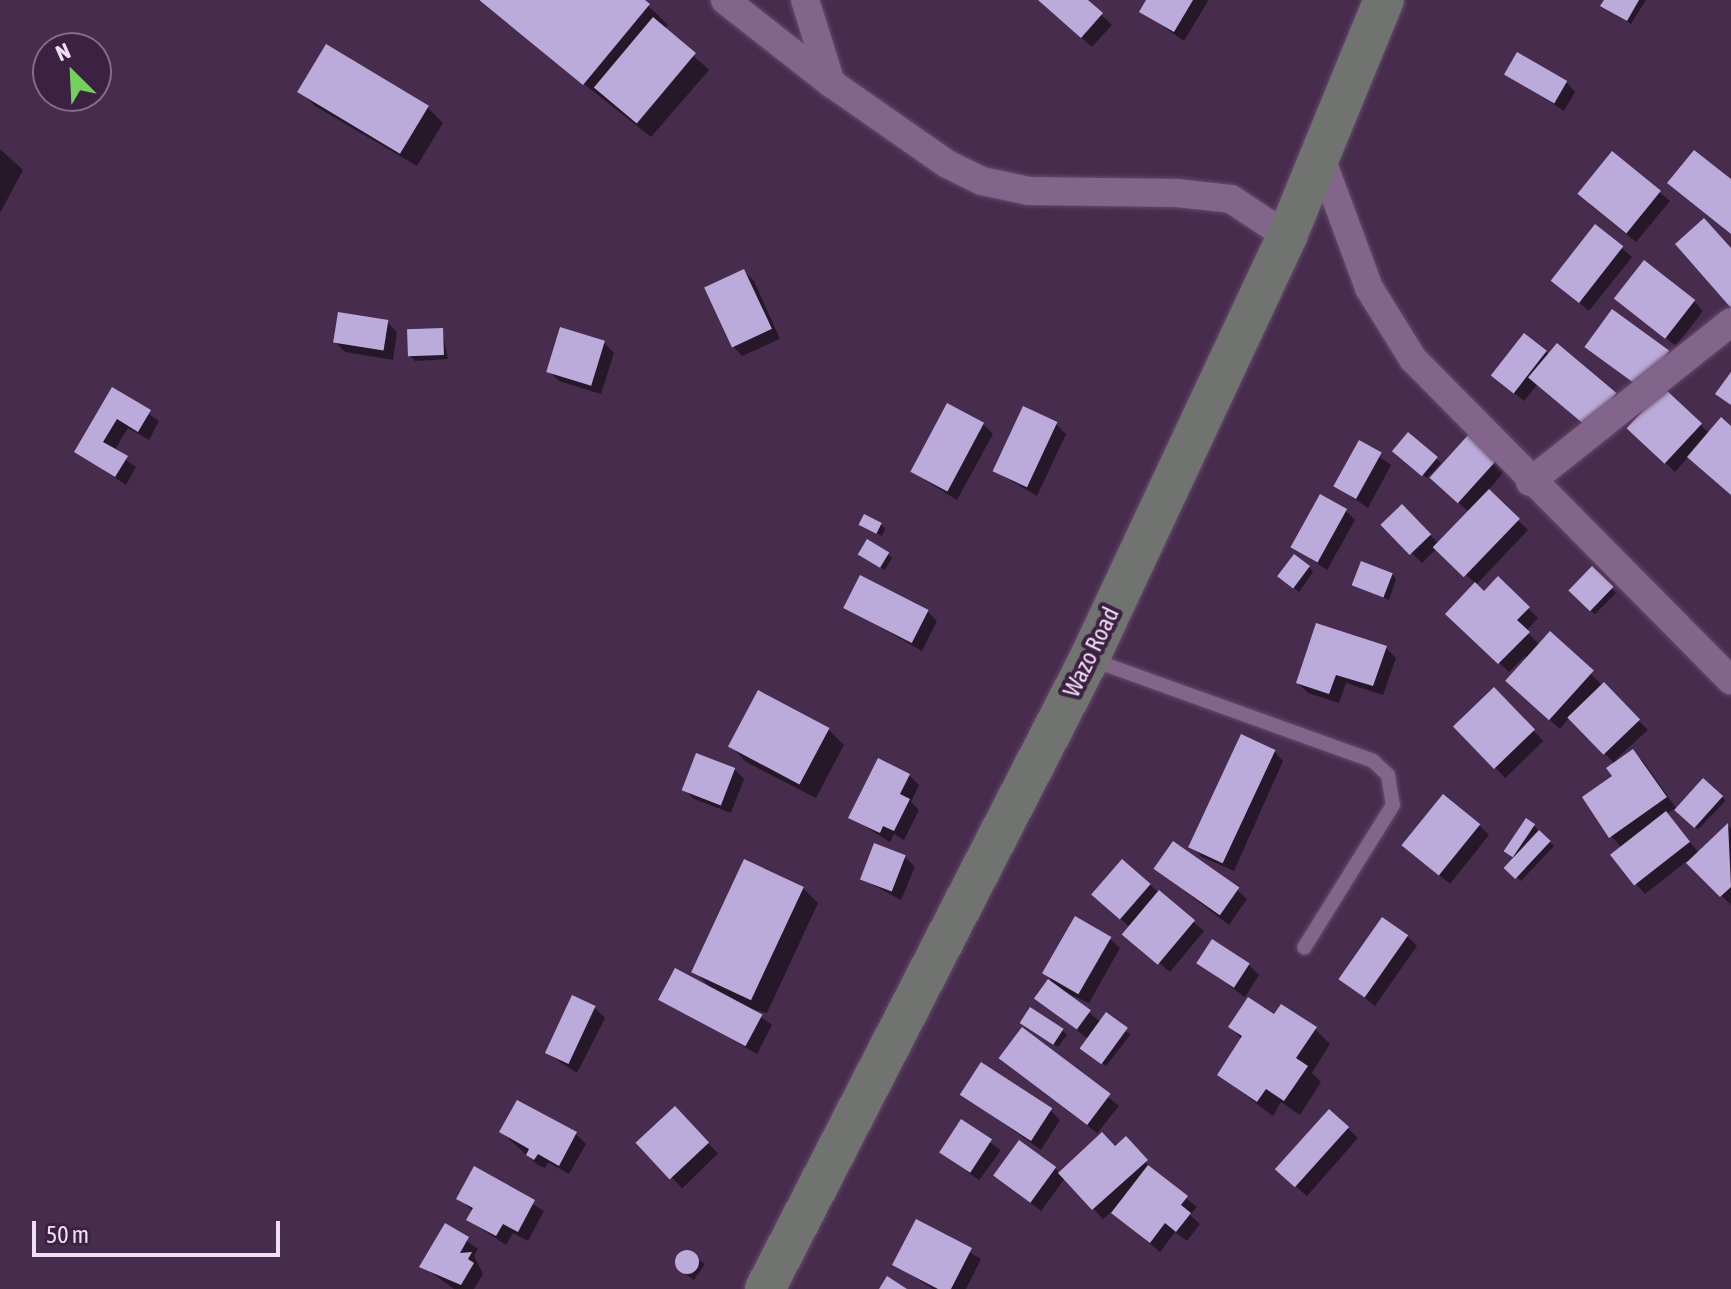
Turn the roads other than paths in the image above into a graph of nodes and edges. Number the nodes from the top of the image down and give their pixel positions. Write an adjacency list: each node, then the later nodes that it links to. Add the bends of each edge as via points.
1 (725, 0): 4 (street)
2 (805, 0): 4 (street)
3 (1384, 0): 5 (main road, Wazo Road)
4 (831, 83): 6 (street, via 947,164 982,181 1029,191 1231,199)
5 (1321, 158): 6 (main road, Wazo Road); 8 (street, via 1352,250 1389,323 1413,359)
6 (1287, 236): 9 (main road, Wazo Road)
7 (1731, 322): 8 (street)
8 (1530, 482): 10 (street)
9 (1089, 659): 11 (lane, via 1373,761 1388,775 1393,805); 12 (main road, Wazo Road)
10 (1731, 680)
11 (1304, 948)
12 (765, 1289)

